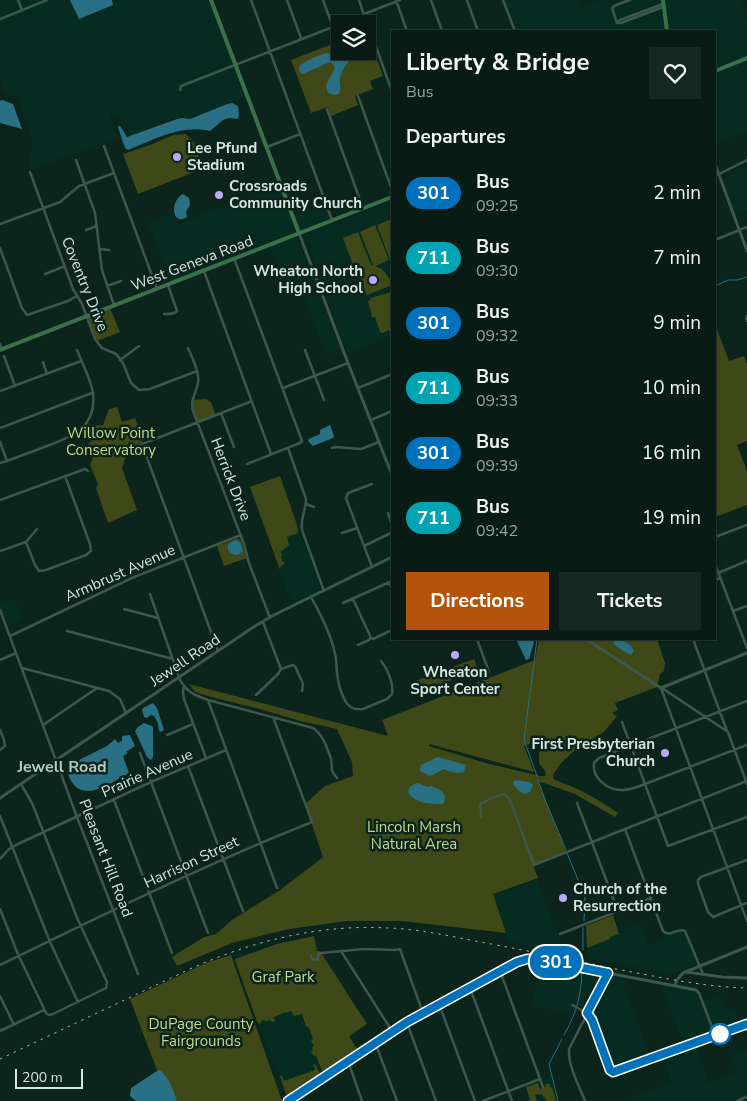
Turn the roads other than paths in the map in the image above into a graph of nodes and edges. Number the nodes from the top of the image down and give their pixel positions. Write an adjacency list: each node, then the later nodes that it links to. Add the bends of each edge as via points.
1 (18, 0): 15 (street)
2 (47, 0): 15 (street)
3 (211, 0): 29 (main road)
4 (252, 0): 27 (street)
5 (287, 0): 25 (street)
6 (323, 0): 18 (street)
7 (359, 0): 16 (street)
8 (400, 0): 13 (street)
9 (431, 0): 21 (street)
10 (467, 0): 22 (street)
11 (504, 0): 23 (street)
12 (630, 0): 14 (street, via 612,8 617,23)
13 (396, 1): 16 (street); 20 (street)
14 (663, 4): 24 (main road)
15 (22, 10): 17 (street)
16 (364, 14)
17 (0, 19)
18 (331, 21)
19 (331, 27): 25 (street)
20 (407, 30)
21 (442, 30)
22 (478, 30)
23 (515, 30)
24 (667, 30)
25 (302, 39): 27 (street)
26 (376, 48): 31 (street)
27 (270, 51): 29 (street); 35 (street)
28 (747, 58): 30 (main road)
29 (236, 65): 32 (street, via 181,86); 37 (main road)
30 (716, 71)
31 (391, 89)
32 (180, 90)
33 (358, 96): 45 (street)
34 (327, 109): 48 (street)
35 (300, 134): 37 (street); 49 (street)
36 (104, 146): 42 (street)
37 (266, 147): 55 (main road)
38 (76, 160): 44 (street)
39 (747, 160): 43 (street)
40 (716, 166): 43 (street)
41 (30, 172): 47 (street, Coventry Drive)
42 (114, 173): 44 (street); 68 (street)
43 (719, 174): 54 (street)
44 (84, 184): 47 (street, via 63,200); 51 (street)
45 (391, 187)
46 (391, 197): 48 (main road, West Geneva Road)
47 (44, 208): 50 (street); 62 (street, Coventry Drive)
48 (364, 208): 49 (main road, West Geneva Road)
49 (332, 220): 55 (main road, West Geneva Road)
50 (0, 224)
51 (97, 226): 53 (street); 58 (street)
52 (747, 227): 54 (street)
53 (86, 230)
54 (739, 230): 56 (street); 60 (street)
55 (299, 233): 61 (main road, West Geneva Road); 86 (street)
56 (716, 240)
57 (0, 248): 69 (street, via 27,315)
58 (100, 249): 59 (street); 67 (street)
59 (109, 250)
60 (747, 251)
61 (234, 258): 63 (main road, West Geneva Road); 92 (street)
62 (65, 266): 64 (street); 69 (street, Coventry Drive)
63 (204, 271): 66 (main road, West Geneva Road); 97 (street)
64 (45, 274)
65 (121, 281): 67 (street)
66 (168, 285): 68 (main road, West Geneva Road); 71 (street, via 177,311)
67 (107, 286): 70 (street)
68 (157, 289): 70 (main road, West Geneva Road)
69 (77, 296): 72 (street, Coventry Drive)
70 (114, 306): 72 (main road, West Geneva Road)
71 (164, 314)
72 (87, 316): 77 (main road, West Geneva Road); 83 (street, Coventry Drive, via 98,344)
73 (747, 316): 74 (street)
74 (747, 321)
75 (0, 344): 81 (street)
76 (139, 346): 83 (street)
77 (8, 347): 81 (main road, West Geneva Road); 82 (street)
78 (188, 348): 87 (street, Herrick Drive)
79 (77, 350): 84 (street)
80 (305, 350): 89 (street)
81 (1, 351): 82 (street)
82 (4, 356): 91 (street)
83 (120, 360): 87 (street, Coventry Drive, via 131,383 139,390)
84 (81, 361): 88 (street); 95 (street)
85 (43, 362): 88 (street)
86 (348, 362): 89 (street); 93 (street)
87 (197, 371): 101 (street, Herrick Drive, via 198,384 192,404)
88 (47, 374): 91 (street)
89 (315, 376): 92 (street); 96 (street)
90 (390, 376): 93 (street)
91 (15, 386): 94 (street)
92 (283, 388): 108 (street, via 302,441)
93 (358, 388): 100 (street)
94 (0, 392)
95 (93, 393): 102 (street); 111 (street, via 89,418 76,434)
96 (324, 400)
97 (252, 401): 99 (street); 110 (street)
98 (391, 411): 100 (street)
99 (221, 413): 101 (street); 106 (street)
100 (370, 420): 104 (street)
101 (198, 422): 105 (street); 128 (street, Herrick Drive)
102 (0, 428)
103 (0, 442): 111 (street)
104 (379, 442): 109 (street, via 361,449); 115 (street)
105 (142, 444): 107 (street); 133 (street)
106 (234, 447)
107 (132, 448)
108 (288, 448): 110 (street); 119 (street)
109 (332, 448)
110 (271, 454): 113 (street)
111 (7, 461): 112 (street)
112 (0, 463)
113 (247, 464)
114 (88, 470): 116 (street)
115 (391, 470)
116 (65, 476): 118 (street); 130 (street, via 91,551 39,570)
117 (372, 484): 124 (street, via 347,495)
118 (0, 500)
119 (306, 504): 120 (street); 142 (street, via 302,530)
120 (314, 507)
121 (388, 513): 122 (street)
122 (391, 521)
123 (747, 525): 129 (street)
124 (357, 528): 127 (street); 131 (street)
125 (37, 529): 130 (street)
126 (391, 532): 131 (street)
127 (342, 533)
128 (241, 535): 133 (street, Armbrust Avenue); 152 (street, Herrick Drive)
129 (716, 537)
130 (26, 542): 132 (street)
131 (364, 546): 136 (street)
132 (0, 551)
133 (184, 558): 156 (street, Armbrust Avenue, via 134,577); 163 (street)
134 (391, 558): 136 (street, Jewell Road)
135 (747, 562): 138 (street)
136 (372, 567): 142 (street, Jewell Road)
137 (716, 567): 138 (street)
138 (718, 573): 139 (street)
139 (720, 578): 140 (street); 150 (street)
140 (716, 580)
141 (391, 582): 145 (street)
142 (324, 591): 144 (street, Jewell Road)
143 (150, 594): 151 (street)
144 (311, 597): 152 (street, Jewell Road); 168 (street, via 324,620 336,654 339,682 346,702 352,708 363,709 392,694 384,664)
145 (353, 599): 146 (street); 157 (street)
146 (343, 603)
147 (747, 606): 150 (street)
148 (124, 609): 151 (street)
149 (0, 610): 156 (street, Pleasant Hill Road)
150 (733, 611): 162 (street)
151 (158, 618): 166 (street)
152 (270, 618): 153 (street, Jewell Road)
153 (263, 622): 163 (street, Jewell Road); 170 (street)
154 (391, 630): 157 (street)
155 (66, 631): 166 (street)
156 (10, 636): 164 (street, Pleasant Hill Road)
157 (371, 638): 161 (street)
158 (477, 640): 172 (street)
159 (588, 640): 176 (street)
160 (693, 640): 171 (street)
161 (358, 645)
162 (747, 648)
163 (218, 651): 173 (street, Jewell Road)
164 (16, 653): 167 (street); 169 (street, Pleasant Hill Road)
165 (747, 653): 171 (street)
166 (173, 659): 173 (street)
167 (0, 660)
168 (380, 661)
169 (22, 668): 175 (street); 186 (street, Pleasant Hill Road)
170 (281, 669): 177 (street, via 295,666 303,684); 178 (street)
171 (704, 670): 176 (street); 181 (street)
172 (489, 672)
173 (179, 677): 174 (street); 182 (street, Jewell Road)
174 (184, 686): 179 (street, via 192,694); 187 (street, via 183,696)
175 (97, 688): 182 (street, via 117,696); 186 (street)
176 (660, 688): 184 (street); 188 (street)
177 (302, 691)
178 (256, 695)
179 (208, 700): 183 (street); 195 (street)
180 (747, 700): 181 (street)
181 (720, 711): 184 (street); 190 (street)
182 (126, 713): 199 (street, Jewell Road)
183 (273, 717): 202 (street, via 318,732); 220 (street, Harrison Street, via 312,822)
184 (705, 717): 188 (street); 190 (street)
185 (622, 722): 193 (street)
186 (43, 724): 199 (street, Pleasant Hill Road)
187 (193, 724): 191 (street); 198 (street)
188 (675, 729): 193 (street); 201 (street)
189 (0, 730): 194 (street, via 5,746)
190 (728, 732): 196 (street)
191 (167, 735)
192 (747, 744): 196 (street)
193 (631, 746): 206 (street); 206 (street, via 597,760 594,771 609,788 630,789)
194 (0, 750)
195 (226, 750): 198 (street, Prairie Avenue); 220 (street)
196 (734, 750): 201 (street); 204 (street)
197 (140, 753): 203 (street)
198 (206, 758): 200 (street, Prairie Avenue)
199 (56, 760): 205 (street, Jewell Road); 214 (street, Pleasant Hill Road)
200 (188, 766): 203 (street, Prairie Avenue); 223 (street)
201 (690, 767): 206 (street); 208 (street)
202 (337, 778)
203 (151, 782): 209 (street, Prairie Avenue); 226 (street)
204 (747, 782): 208 (street)
205 (21, 784): 207 (street, Jewell Road); 218 (street)
206 (645, 784): 212 (street)
207 (0, 798)
208 (702, 799): 212 (street); 217 (street)
209 (114, 800): 214 (street, Prairie Avenue); 228 (street)
210 (577, 803): 219 (street)
211 (0, 816): 221 (street)
212 (657, 816): 216 (street); 217 (street, via 668,846)
213 (747, 816): 217 (street)
214 (77, 817): 218 (street, Prairie Avenue); 233 (street, Pleasant Hill Road)
215 (481, 817): 219 (street, via 480,804 504,794 510,800 534,865)
216 (625, 829): 219 (street); 229 (street)
217 (713, 830): 225 (street)
218 (43, 832): 221 (street, Prairie Avenue); 237 (street)
219 (592, 842): 235 (street)
220 (261, 843): 223 (street, Harrison Street); 227 (street)
221 (12, 847): 222 (street, Prairie Avenue); 240 (street)
222 (0, 859)
223 (223, 860): 226 (street, Harrison Street); 234 (street)
224 (747, 860): 225 (street)
225 (727, 867): 231 (street); 231 (street, via 698,880 708,912 713,916)
226 (186, 877): 228 (street, Harrison Street); 238 (street)
227 (277, 888)
228 (149, 894): 233 (street, Harrison Street); 243 (street)
229 (651, 898): 235 (street); 247 (street, via 664,932 685,932)
230 (747, 903): 231 (street)
231 (741, 906): 236 (street)
232 (0, 909): 245 (street)
233 (114, 910): 237 (street, Harrison Street); 251 (street, Pleasant Hill Road)
234 (243, 911)
235 (618, 911): 239 (street)
236 (747, 921)
237 (80, 926): 240 (street, Harrison Street); 258 (street, via 107,986)
238 (208, 933)
239 (560, 934)
240 (50, 942): 245 (street, Harrison Street); 258 (street)
241 (747, 947): 247 (street)
242 (341, 951): 244 (street); 262 (street, via 400,949); 268 (street)
243 (172, 953)
244 (319, 954)
245 (19, 956): 246 (street, Harrison Street); 261 (street)
246 (0, 965)
247 (700, 966): 249 (street); 252 (street)
248 (500, 971): 250 (street, via 520,961 534,959); 255 (street); 273 (street)
249 (686, 972): 252 (street); 254 (street)
250 (608, 973): 254 (street); 263 (street)
251 (138, 974)
252 (703, 974): 253 (street)
253 (747, 978)
254 (675, 983): 256 (street)
255 (470, 988): 259 (street); 275 (street)
256 (696, 990): 270 (street)
257 (0, 996): 266 (street)
258 (78, 1002): 261 (street, via 49,1015)
259 (439, 1004): 262 (street); 281 (street)
260 (572, 1005): 263 (street)
261 (44, 1010): 266 (street)
262 (423, 1013): 264 (street)
263 (587, 1013): 270 (street, via 612,1072); 284 (street, via 569,1049)
264 (407, 1022): 268 (street); 280 (street)
265 (746, 1024): 267 (street); 270 (street)
266 (14, 1025): 269 (street)
267 (747, 1030)
268 (392, 1031): 271 (street)
269 (0, 1032)
270 (715, 1036)
271 (376, 1042): 272 (street); 279 (street)
272 (348, 1061): 277 (street); 278 (street)
273 (540, 1079): 274 (street); 275 (street)
274 (543, 1087)
275 (508, 1091): 282 (street); 283 (street)
276 (745, 1099): 285 (street)
277 (288, 1101)
278 (362, 1101)
279 (397, 1101)
280 (436, 1101)
281 (475, 1101)
282 (483, 1101)
283 (512, 1101)
284 (585, 1101)
285 (736, 1101)

